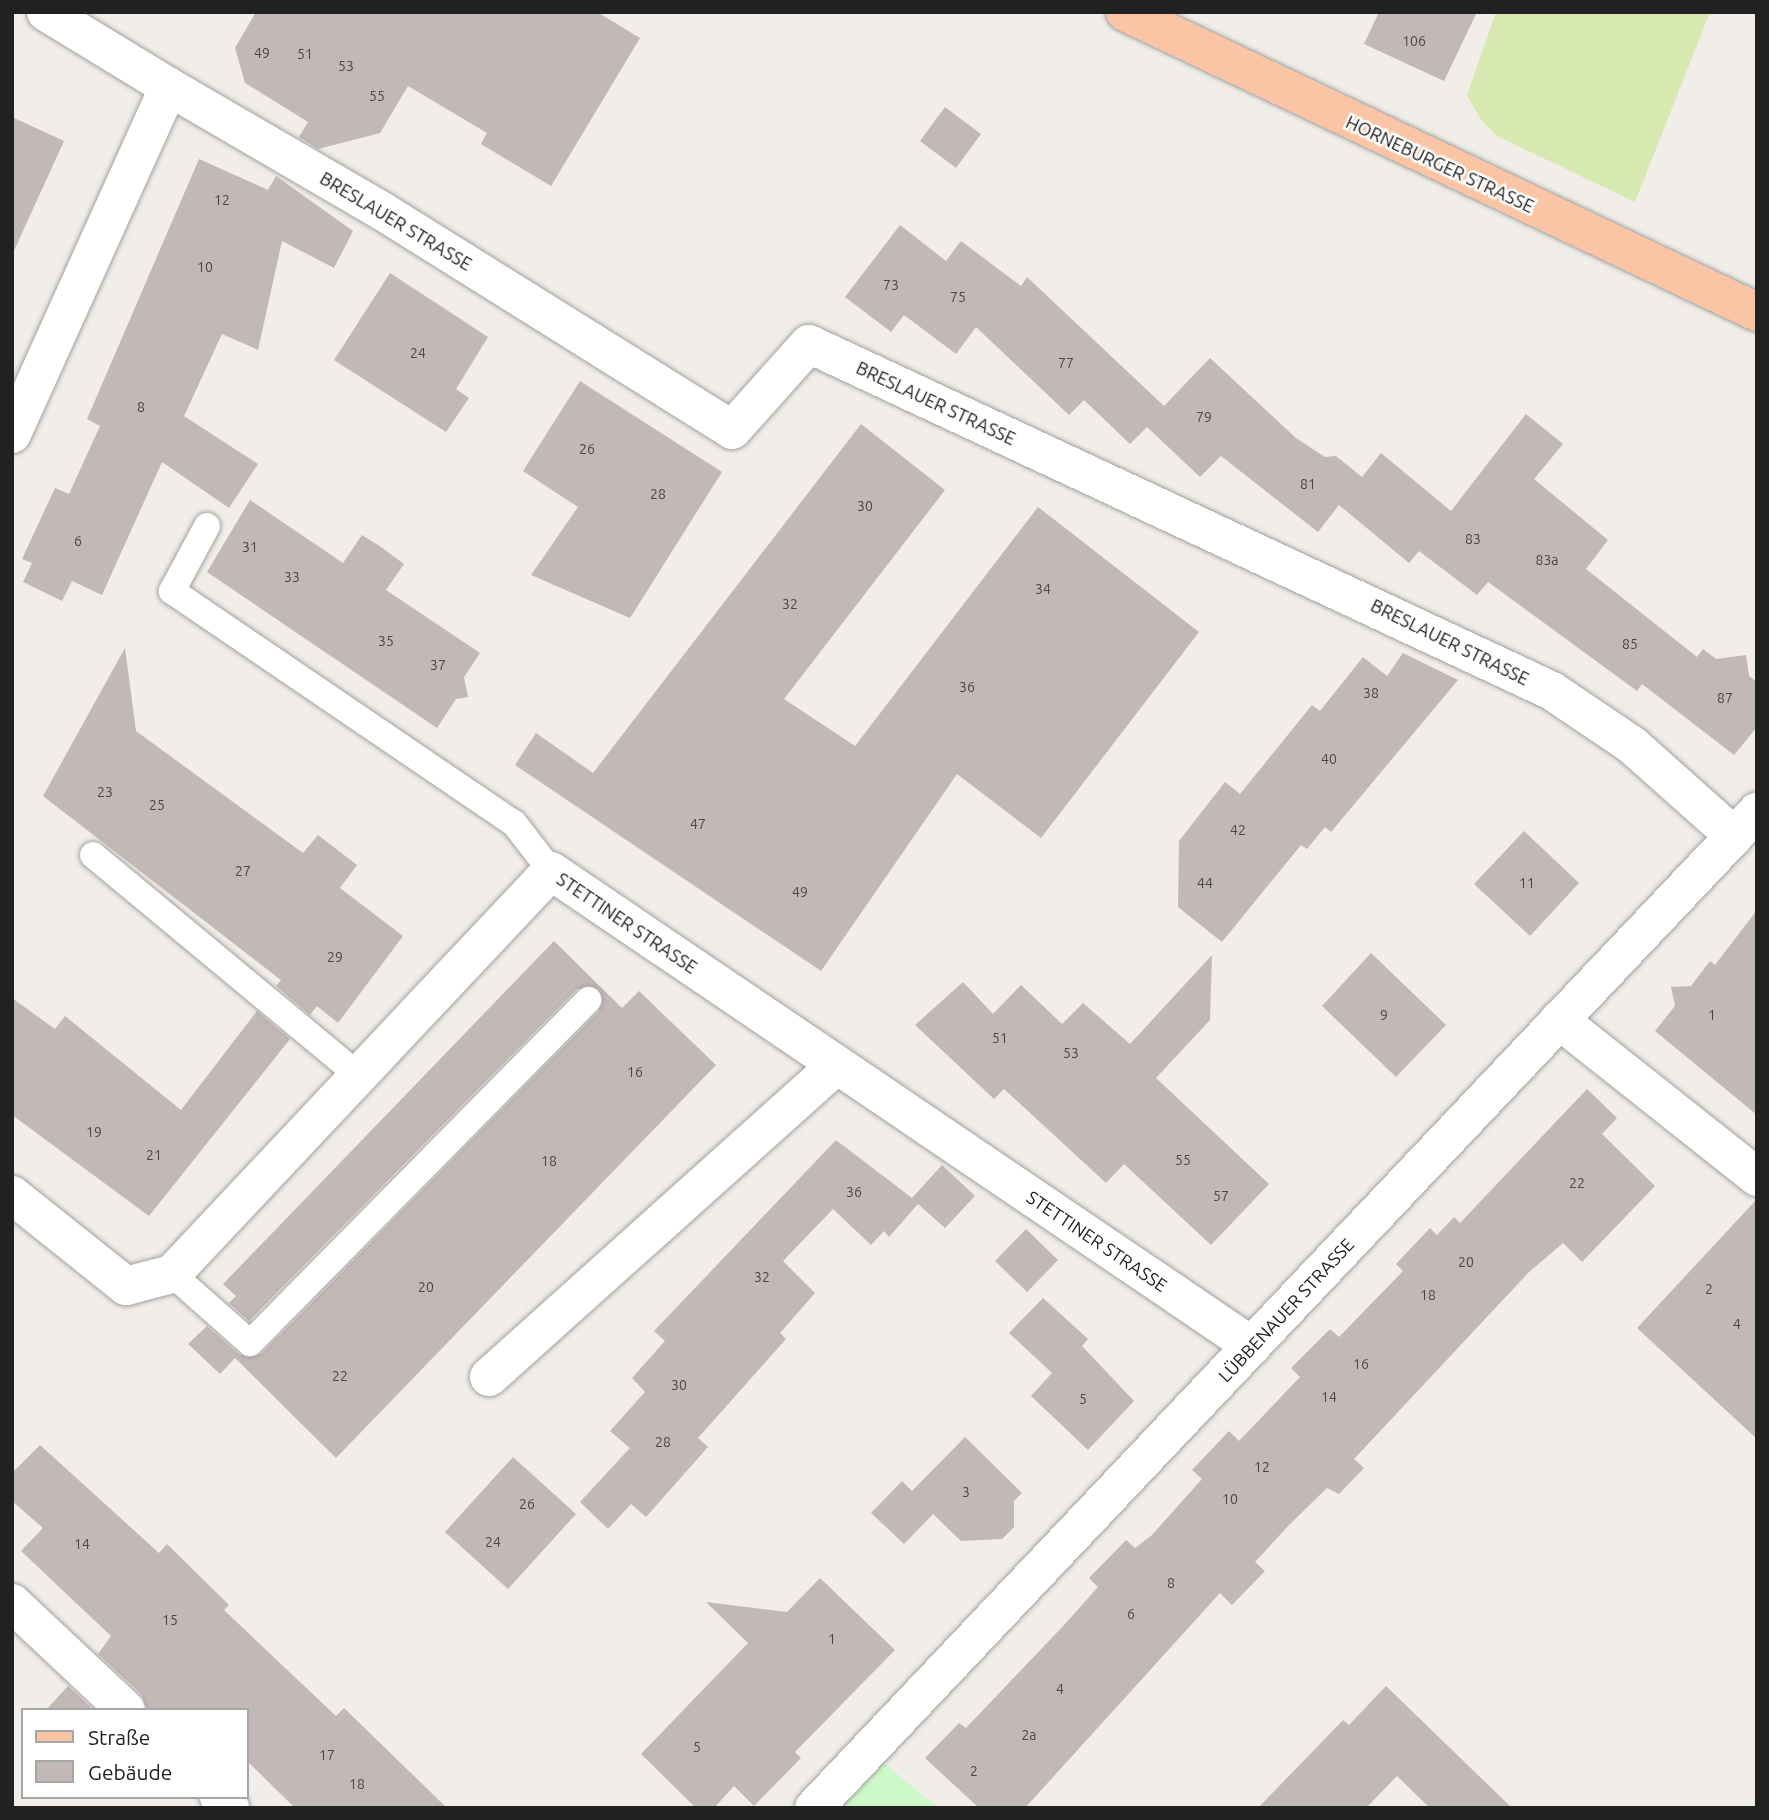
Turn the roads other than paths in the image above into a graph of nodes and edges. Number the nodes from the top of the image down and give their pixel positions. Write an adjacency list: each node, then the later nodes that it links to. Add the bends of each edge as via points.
1 (46, 12): 3 (street, BRESLAUER STRASSE)
2 (1125, 12): 4 (main road, HORNEBURGER STRASSE)
3 (169, 87): 5 (street); 7 (street, BRESLAUER STRASSE, via 382,211 732,430 809,344 1552,691)
4 (1757, 312)
5 (12, 433)
6 (207, 526): 9 (lane, via 172,592 514,823)
7 (1746, 824): 11 (street, LÜBBENAUER STRASSE)
8 (93, 855): 13 (lane)
9 (551, 871): 12 (street, STETTINER STRASSE); 13 (street, STETTINER STRASSE)
10 (588, 1000): 16 (lane, via 250,1343)
11 (1559, 1020): 14 (street); 17 (street, LÜBBENAUER STRASSE)
12 (836, 1065): 17 (street, STETTINER STRASSE); 18 (street)
13 (356, 1073): 16 (street, STETTINER STRASSE)
14 (1757, 1177)
15 (12, 1195): 16 (street, via 127,1286)
16 (172, 1274)
17 (1252, 1346): 21 (street, LÜBBENAUER STRASSE)
18 (489, 1377)
19 (12, 1603): 20 (street)
20 (124, 1708)
21 (814, 1808)

